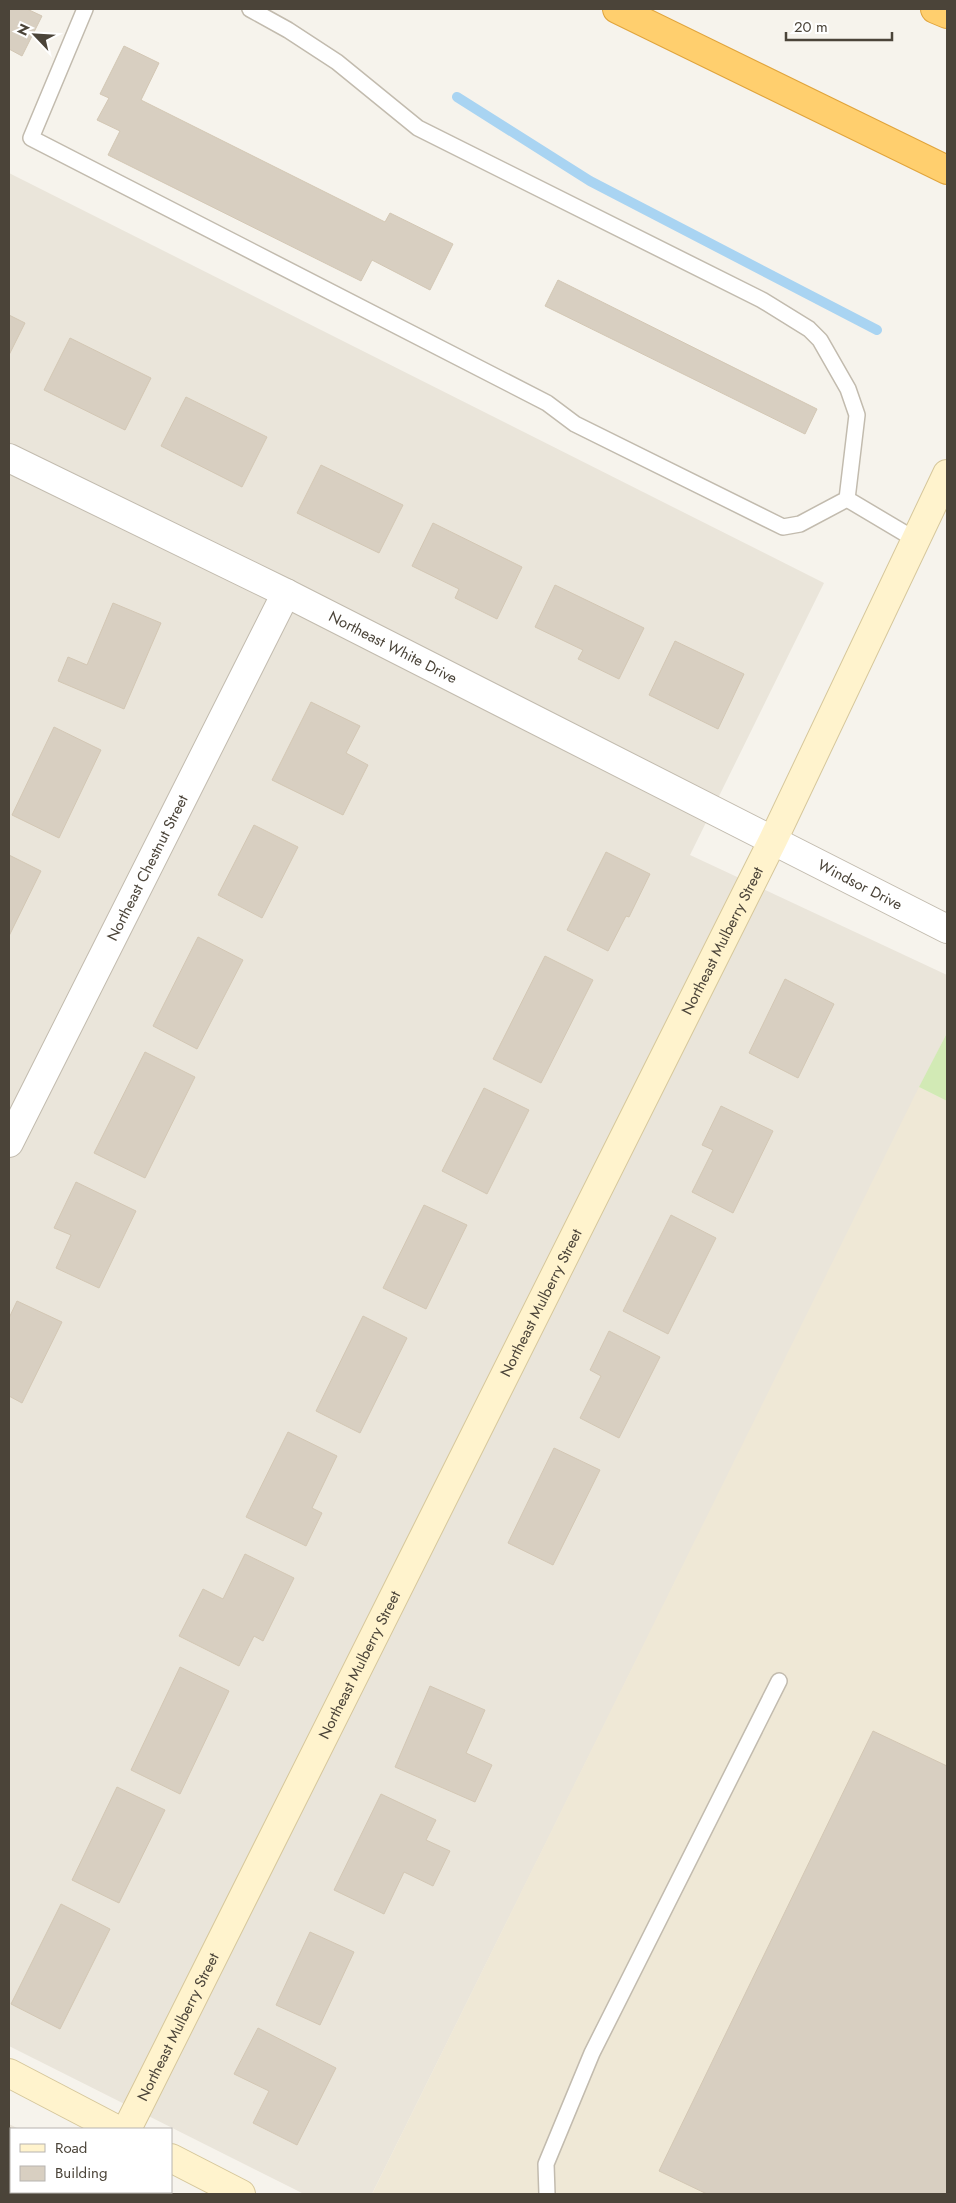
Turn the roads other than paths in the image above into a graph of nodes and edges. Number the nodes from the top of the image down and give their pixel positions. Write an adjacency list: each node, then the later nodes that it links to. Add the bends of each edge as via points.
1 (85, 9): 9 (lane, via 31,138 547,403 575,424 783,527 800,524)
2 (250, 9): 9 (lane, via 337,62 418,128 762,300 809,329 820,340 843,381 857,415)
3 (617, 9): 6 (highway)
4 (935, 9): 5 (highway)
5 (947, 14)
6 (947, 170)
7 (9, 458): 11 (street, Northeast White Drive)
8 (947, 474): 10 (street, Northeast Mulberry Street)
9 (847, 499): 10 (lane)
10 (916, 540): 12 (street, Northeast Mulberry Street)
11 (286, 593): 12 (street, Northeast White Drive); 14 (street, Northeast Chestnut Street)
12 (773, 840): 13 (street, Windsor Drive); 18 (street, Northeast Mulberry Street)
13 (947, 929)
14 (9, 1143)
15 (779, 1681): 21 (lane, via 592,2053 546,2164)
16 (9, 2073): 17 (street)
17 (114, 2128)
18 (128, 2128)
19 (172, 2159): 20 (street)
20 (241, 2194)
21 (547, 2194)

